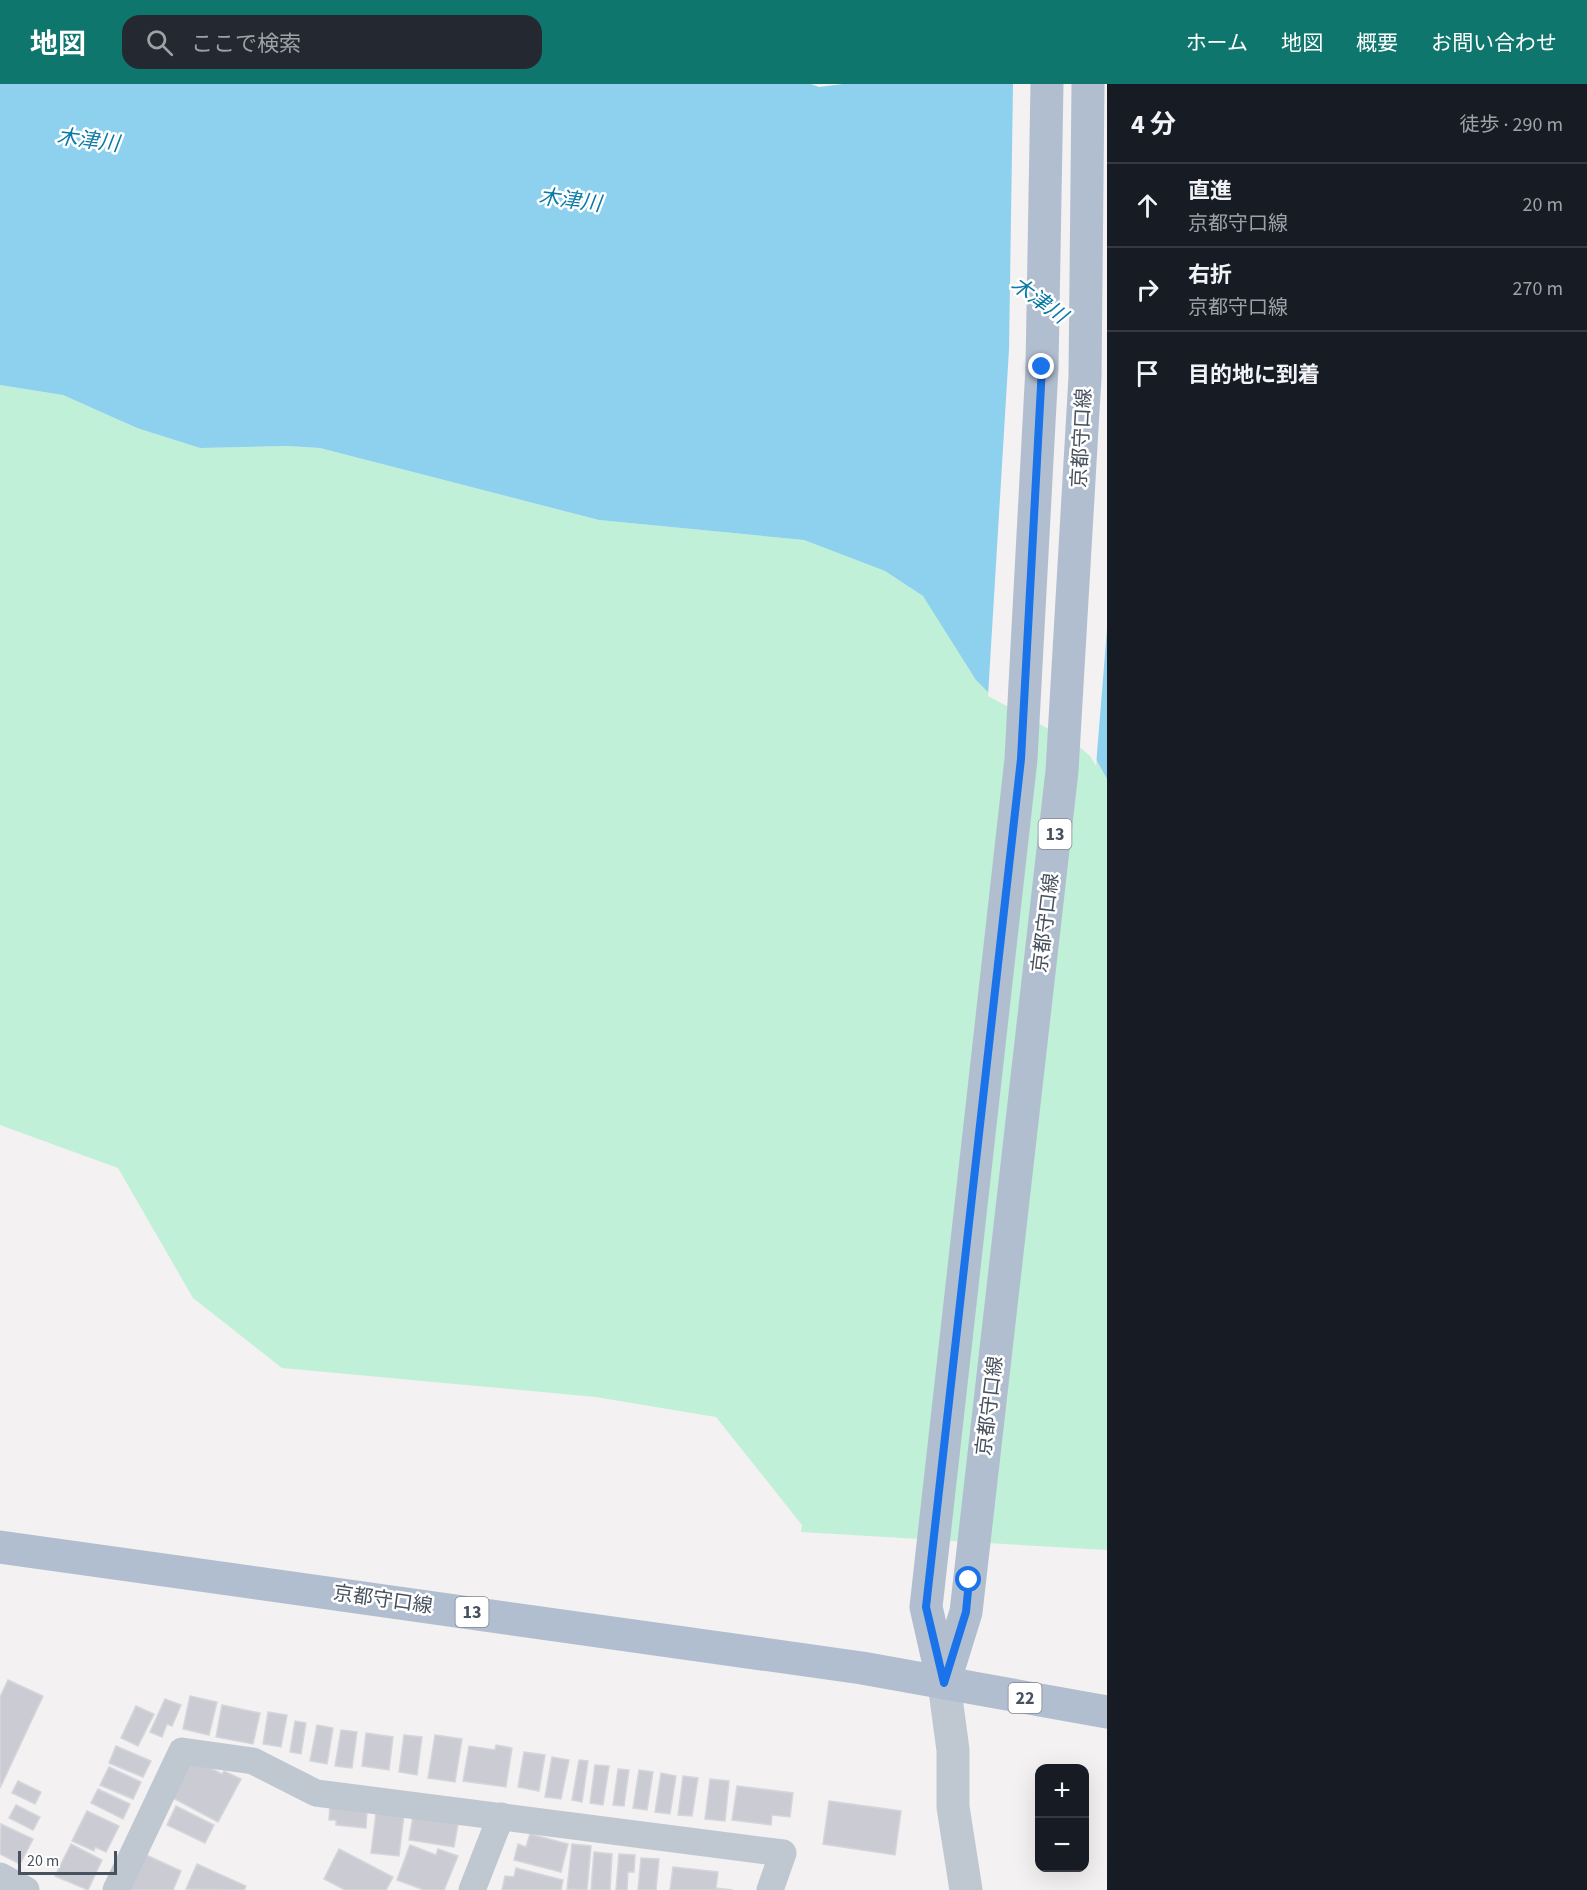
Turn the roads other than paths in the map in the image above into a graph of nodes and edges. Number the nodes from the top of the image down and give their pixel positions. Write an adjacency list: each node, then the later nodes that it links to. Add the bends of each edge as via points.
1 (1047, 84): 4 (main road, 京都守口線 / 13, via 1042,367 1021,759 926,1607)
2 (1088, 84): 4 (main road, 京都守口線 / 13, via 1084,377 1062,771 966,1612)
3 (0, 1547): 4 (main road, 京都守口線 / 13, via 862,1668)
4 (944, 1683): 5 (main road, 22); 12 (street, via 953,1750 953,1807)
5 (1107, 1712)
6 (501, 1816): 9 (street, via 316,1793 253,1761 182,1751); 10 (street); 11 (street, via 783,1853)
7 (0, 1876): 8 (street)
8 (26, 1890)
9 (117, 1890)
10 (472, 1890)
11 (770, 1890)
12 (966, 1890)

